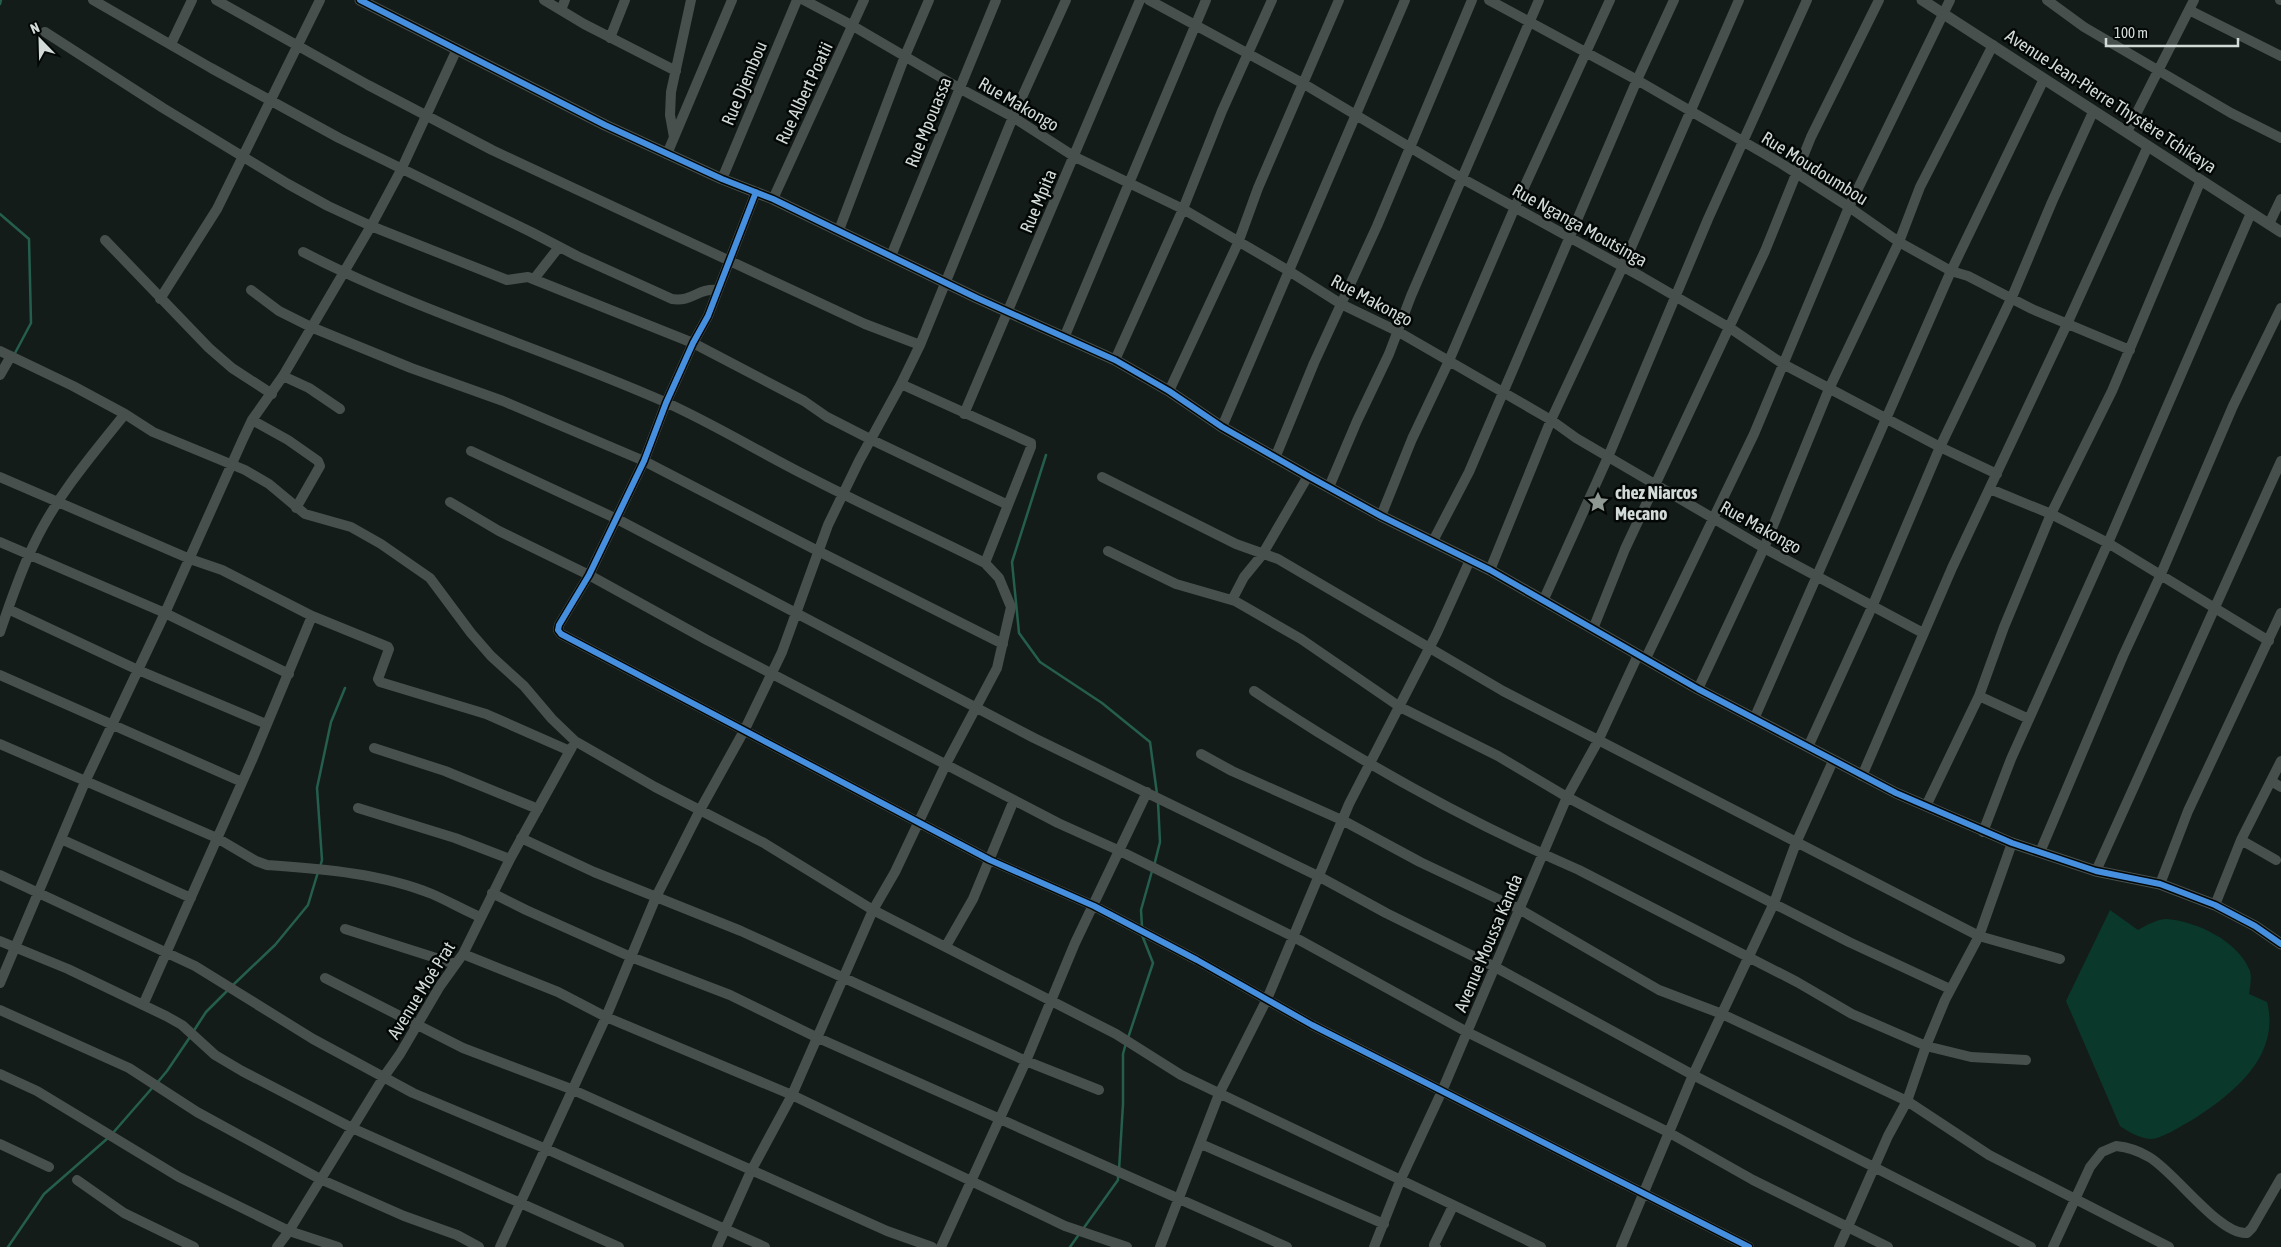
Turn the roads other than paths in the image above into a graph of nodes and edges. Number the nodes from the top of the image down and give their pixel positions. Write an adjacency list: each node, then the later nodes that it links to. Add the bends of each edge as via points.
1 (93, 0): 41 (street)
2 (192, 0): 41 (street)
3 (216, 0): 42 (street)
4 (320, 0): 42 (street)
5 (360, 0): 44 (street)
6 (544, 0): 33 (street)
7 (626, 0): 40 (street)
8 (691, 0): 50 (street)
9 (732, 0): 62 (street)
10 (797, 0): 72 (street, Rue Djembou)
11 (804, 0): 38 (street, Rue Makongo)
12 (864, 0): 38 (street, Rue Albert Poatii)
13 (929, 0): 47 (street)
14 (996, 0): 54 (street, Rue Mpouassa)
15 (1066, 0): 60 (street)
16 (1140, 0): 69 (street, Rue Mpita)
17 (1149, 0): 37 (street, Rue Nganga Moutsinga)
18 (1206, 0): 37 (street)
19 (1272, 0): 46 (street)
20 (1339, 0): 53 (street)
21 (1405, 0): 58 (street)
22 (1472, 0): 65 (street)
23 (1489, 0): 36 (street, Rue Moudoumbou)
24 (1539, 0): 36 (street)
25 (1610, 0): 45 (street)
26 (1674, 0): 52 (street)
27 (1739, 0): 56 (street)
28 (1807, 0): 64 (street)
29 (1879, 0): 71 (street, via 1811,137)
30 (1922, 0): 35 (street, Avenue Jean-Pierre Thystère Tchikaya)
31 (1950, 0): 35 (street, Avenue Moussa Kanda)
32 (2047, 0): 49 (street, via 2084,27)
33 (563, 5): 40 (street)
34 (2192, 5): 48 (street); 49 (street)
35 (1942, 13): 43 (street, Avenue Jean-Pierre Thystère Tchikaya); 79 (street, Avenue Moussa Kanda)
36 (1530, 21): 45 (street, Rue Moudoumbou); 73 (street)
37 (1196, 24): 46 (street, Rue Nganga Moutsinga); 75 (street)
38 (853, 26): 47 (street, Rue Makongo); 78 (street, Rue Albert Poatii)
39 (45, 32): 68 (street)
40 (610, 38): 50 (street)
41 (171, 44): 55 (street)
42 (299, 45): 55 (street); 59 (street)
43 (1993, 45): 51 (street, Avenue Jean-Pierre Thystère Tchikaya); 89 (street, via 1920,187)
44 (457, 49): 59 (street); 67 (street)
45 (1586, 52): 52 (street, Rue Moudoumbou); 80 (street)
46 (1248, 55): 53 (street, Rue Nganga Moutsinga); 81 (street)
47 (905, 56): 54 (street, Rue Makongo); 85 (street)
48 (2281, 56)
49 (2158, 70): 61 (street); 63 (street)
50 (676, 71): 62 (street, via 670,115)
51 (2044, 79): 57 (street, Avenue Jean-Pierre Thystère Tchikaya); 97 (street)
52 (1637, 80): 56 (street, Rue Moudoumbou); 87 (street)
53 (1304, 84): 58 (street, Rue Nganga Moutsinga); 90 (street, via 1258,188)
54 (959, 88): 60 (street, Rue Makongo); 93 (street, Rue Mpouassa)
55 (272, 101): 68 (street); 70 (street)
56 (1690, 112): 64 (street, Rue Moudoumbou); 95 (street)
57 (2093, 112): 61 (street, Avenue Jean-Pierre Thystère Tchikaya); 104 (street)
58 (1355, 114): 65 (street, Rue Nganga Moutsinga); 96 (street)
59 (426, 115): 70 (street); 94 (street, via 492,150)
60 (1013, 117): 69 (street, Rue Makongo); 100 (street)
61 (2126, 132): 66 (street, Avenue Jean-Pierre Thystère Tchikaya)
62 (674, 138): 67 (street)
63 (2281, 138)
64 (1744, 142): 71 (street, Rue Moudoumbou); 103 (street)
65 (1409, 146): 73 (street, Rue Nganga Moutsinga); 106 (street)
66 (2148, 146): 74 (street, Avenue Jean-Pierre Thystère Tchikaya); 109 (street)
67 (667, 154): 72 (street)
68 (245, 156): 84 (street, via 304,193); 105 (street, via 217,209)
69 (1075, 157): 75 (street, Rue Makongo); 108 (street, Rue Mpita)
70 (401, 170): 84 (street); 91 (street)
71 (1797, 174): 79 (street, Rue Moudoumbou); 111 (street)
72 (722, 179): 76 (street)
73 (1463, 179): 80 (street, Rue Nganga Moutsinga); 112 (street)
74 (2201, 180): 82 (street, Avenue Jean-Pierre Thystère Tchikaya); 116 (street)
75 (1129, 183): 81 (street, Rue Makongo); 113 (street)
76 (756, 192): 78 (street); 94 (street)
77 (2281, 199): 83 (street)
78 (773, 200): 85 (street)
79 (1849, 206): 89 (street, Rue Moudoumbou); 121 (street, Avenue Moussa Kanda)
80 (1516, 207): 87 (street, Rue Nganga Moutsinga); 120 (street)
81 (1183, 209): 90 (street, Rue Makongo); 119 (street)
82 (2251, 213): 83 (street, Avenue Jean-Pierre Thystère Tchikaya); 163 (street)
83 (2269, 224): 86 (street, Avenue Jean-Pierre Thystère Tchikaya)
84 (371, 226): 98 (street); 99 (street, via 507,280)
85 (839, 230): 93 (street)
86 (2281, 232)
87 (1568, 238): 95 (street, Rue Nganga Moutsinga); 127 (street)
88 (105, 240): 105 (street)
89 (1898, 242): 97 (street, Rue Moudoumbou); 125 (street)
90 (1238, 243): 96 (street, Rue Makongo); 126 (street)
91 (559, 247): 99 (street); 102 (street, via 672,299 681,300 707,289)
92 (303, 252): 98 (street)
93 (891, 256): 100 (street)
94 (730, 261): 102 (street); 115 (street, via 865,324)
95 (1623, 266): 103 (street, Rue Nganga Moutsinga); 135 (street)
96 (1289, 271): 106 (street, Rue Makongo); 136 (street)
97 (1951, 271): 104 (street, Rue Moudoumbou); 133 (street)
98 (343, 272): 110 (street); 129 (street, via 425,309 561,359)
99 (534, 279): 114 (street)
100 (945, 282): 108 (street); 115 (street)
101 (251, 290): 110 (street, via 280,311)
102 (718, 290): 114 (street)
103 (1676, 297): 111 (street, Rue Nganga Moutsinga); 140 (street)
104 (2012, 297): 109 (street, Rue Moudoumbou); 138 (street)
105 (160, 300): 128 (street, via 232,368)
106 (1341, 304): 112 (street, Rue Makongo); 141 (street)
107 (2281, 308): 173 (street, via 2233,406)
108 (1008, 313): 113 (street); 132 (street, Rue Mpita)
109 (2068, 324): 116 (street, Rue Moudoumbou); 145 (street)
110 (311, 327): 123 (street); 142 (street, via 410,368 503,401)
111 (1730, 328): 121 (street, Rue Nganga Moutsinga); 149 (street)
112 (1397, 331): 120 (street, Rue Makongo); 150 (street)
113 (1064, 338): 119 (street)
114 (693, 343): 129 (street); 137 (street)
115 (920, 344): 124 (street)
116 (2130, 350): 157 (street)
117 (0, 351): 118 (street)
118 (11, 356): 122 (street); 131 (street)
119 (1115, 360): 126 (street)
120 (1448, 363): 127 (street, Rue Makongo); 158 (street)
121 (1783, 364): 125 (street, Rue Nganga Moutsinga); 159 (street, Avenue Moussa Kanda, via 1754,434)
122 (0, 375)
123 (283, 376): 128 (street); 130 (street, via 309,388)
124 (901, 384): 132 (street); 137 (street)
125 (1829, 389): 133 (street, Rue Nganga Moutsinga); 164 (street)
126 (1169, 390): 136 (street)
127 (1502, 393): 135 (street, Rue Makongo); 161 (street, via 1469,472)
128 (272, 394): 134 (street)
129 (666, 403): 142 (street); 152 (street)
130 (340, 409)
131 (125, 414): 144 (street, via 153,432); 153 (street)
132 (964, 414): 155 (street, via 1031,443)
133 (1887, 419): 138 (street, Rue Nganga Moutsinga); 175 (street)
134 (252, 420): 144 (street); 156 (street, via 318,461 320,466)
135 (1551, 420): 140 (street, Rue Makongo); 172 (street)
136 (1222, 427): 141 (street)
137 (872, 440): 152 (street); 155 (street)
138 (1940, 447): 145 (street, Rue Nganga Moutsinga); 178 (street)
139 (471, 451): 160 (street)
140 (1608, 457): 149 (street, Rue Makongo); 176 (street)
141 (1275, 458): 146 (street)
142 (644, 461): 160 (street); 165 (street)
143 (2281, 461): 179 (street)
144 (231, 463): 156 (street, via 269,484); 169 (street)
145 (1997, 474): 151 (street)
146 (1308, 476): 150 (street); 168 (street)
147 (0, 477): 153 (street)
148 (1102, 477): 168 (street)
149 (1656, 484): 159 (street, Rue Makongo); 185 (street, via 1625,549)
150 (1329, 487): 158 (street)
151 (1990, 489): 157 (street); 187 (street)
152 (842, 495): 165 (street); 171 (street)
153 (58, 502): 167 (street); 169 (street)
154 (450, 502): 174 (street, via 499,531)
155 (1008, 505): 171 (street)
156 (296, 508): 206 (street, via 305,514 351,526 430,578 491,656)
157 (2051, 514): 163 (street); 198 (street)
158 (1381, 516): 161 (street)
159 (1712, 518): 164 (street, Rue Makongo); 191 (street, Avenue Moussa Kanda)
160 (617, 519): 174 (street); 182 (street)
161 (1433, 541): 170 (street)
162 (0, 542): 167 (street)
163 (2108, 543): 173 (street); 202 (street)
164 (1764, 548): 175 (street, Rue Makongo); 196 (street)
165 (818, 551): 182 (street); 189 (street)
166 (1108, 551): 177 (street, via 1176,584)
167 (30, 554): 180 (street); 181 (street)
168 (1262, 555): 177 (street, via 1244,577); 190 (street, via 1278,560 1400,629)
169 (190, 559): 181 (street); 183 (street, via 222,570)
170 (1470, 560): 172 (street); 190 (street)
171 (985, 563): 189 (street, via 999,578 1010,607)
172 (1490, 570): 176 (street)
173 (2161, 574): 179 (street); 239 (street)
174 (589, 575): 193 (street); 205 (street, via 559,625 561,634)
175 (1818, 576): 178 (street, Rue Makongo); 201 (street)
176 (1544, 599): 185 (street)
177 (1232, 600): 200 (street, via 1301,640)
178 (1872, 607): 187 (street, Rue Makongo); 209 (street)
179 (2216, 607): 188 (street); 244 (street, via 2178,684)
180 (8, 609): 186 (street); 192 (street)
181 (165, 613): 192 (street); 194 (street)
182 (795, 613): 193 (street); 199 (street)
183 (312, 616): 194 (street); 211 (street, via 388,647 378,679 380,682 486,714)
184 (2280, 616): 188 (street)
185 (1593, 629): 191 (street)
186 (0, 632)
187 (1923, 633): 217 (street)
188 (2270, 641): 247 (street, via 2228,722)
189 (1004, 644): 199 (street, via 997,668)
190 (1429, 649): 200 (street); 207 (street)
191 (1642, 657): 196 (street); 207 (street, Avenue Moussa Kanda)
192 (138, 670): 203 (street); 204 (street)
193 (772, 673): 205 (street); 215 (street)
194 (289, 674): 204 (street)
195 (0, 675): 203 (street)
196 (1698, 689): 201 (street)
197 (1254, 691): 216 (street)
198 (1979, 696): 202 (street); 225 (street)
199 (978, 707): 215 (street); 222 (street, via 1034,738)
200 (1400, 707): 216 (street); 223 (street, via 1498,756)
201 (1754, 718): 209 (street)
202 (2029, 719): 231 (street, via 2010,759)
203 (112, 724): 219 (street); 220 (street)
204 (266, 724): 220 (street)
205 (745, 729): 228 (street); 229 (street, via 777,749)
206 (575, 741): 211 (street, Avenue Moé Prat); 228 (street)
207 (1598, 741): 223 (street, Avenue Moussa Kanda); 236 (street)
208 (0, 744): 219 (street)
209 (1808, 747): 213 (street)
210 (374, 748): 227 (street, via 445,771)
211 (570, 751): 227 (street, Avenue Moé Prat)
212 (1201, 754): 230 (street)
213 (1833, 761): 217 (street); 236 (street)
214 (2281, 761): 218 (street)
215 (946, 764): 224 (street); 229 (street)
216 (1371, 765): 230 (street, via 1349,804); 240 (street)
217 (1862, 776): 225 (street)
218 (2271, 780): 221 (street); 235 (street)
219 (85, 782): 232 (street); 234 (street)
220 (242, 782): 232 (street)
221 (2281, 787)
222 (1147, 792): 238 (street); 246 (street)
223 (1567, 798): 240 (street, Avenue Moussa Kanda); 252 (street)
224 (1014, 800): 238 (street); 242 (street)
225 (1926, 806): 231 (street)
226 (358, 808): 241 (street)
227 (538, 810): 233 (street, Avenue Moé Prat)
228 (700, 810): 250 (street); 256 (street, via 764,843)
229 (919, 821): 242 (street); 256 (street)
230 (1344, 821): 246 (street); 255 (street)
231 (1983, 832): 237 (street)
232 (216, 838): 251 (street); 257 (street, via 267,865 379,879 433,894)
233 (521, 838): 241 (street, Avenue Moé Prat); 250 (street)
234 (61, 839): 248 (street); 251 (street)
235 (2242, 840): 243 (street); 253 (street)
236 (1796, 843): 252 (street); 259 (street)
237 (2012, 843): 239 (street); 259 (street)
238 (1120, 850): 254 (street); 260 (street)
239 (2040, 852): 244 (street)
240 (1544, 855): 255 (street, Avenue Moussa Kanda); 268 (street)
241 (510, 859): 249 (street, Avenue Moé Prat)
242 (990, 860): 254 (street); 263 (street, via 973,899)
243 (2276, 860)
244 (2096, 871): 247 (street)
245 (0, 875): 248 (street)
246 (1320, 876): 260 (street, via 1302,911); 271 (street)
247 (2160, 884): 253 (street)
248 (37, 892): 264 (street); 265 (street)
249 (492, 893): 257 (street, Avenue Moé Prat); 267 (street)
250 (656, 897): 267 (street); 272 (street, via 742,931)
251 (191, 898): 265 (street)
252 (1774, 903): 268 (street); 275 (street)
253 (2215, 905): 262 (street)
254 (1094, 906): 276 (street); 277 (street)
255 (1519, 909): 271 (street, Avenue Moussa Kanda); 280 (street, via 1660,990)
256 (873, 910): 263 (street); 272 (street)
257 (480, 918): 266 (street, Avenue Moé Prat)
258 (345, 929): 270 (street)
259 (1979, 936): 269 (street); 275 (street)
260 (1294, 937): 276 (street); 283 (street)
261 (0, 941): 264 (street)
262 (2281, 944)
263 (946, 946): 277 (street)
264 (15, 948): 274 (street); 278 (street)
265 (167, 953): 278 (street); 290 (street, via 229,985 286,1023)
266 (463, 954): 270 (street, Avenue Moé Prat); 281 (street, via 558,992)
267 (631, 956): 281 (street); 284 (street, via 730,995)
268 (1749, 959): 280 (street); 285 (street, via 1852,1014)
269 (2060, 959)
270 (455, 964): 282 (street, Avenue Moé Prat)
271 (1495, 967): 283 (street, Avenue Moussa Kanda); 289 (street)
272 (842, 977): 284 (street); 287 (street)
273 (325, 978): 282 (street)
274 (0, 983)
275 (1950, 990): 285 (street)
276 (1266, 999): 293 (street); 294 (street)
277 (1050, 1002): 287 (street); 294 (street, via 1116,1034 1181,1075)
278 (143, 1005): 298 (street, via 182,1025 215,1055 242,1071)
279 (0, 1010): 307 (street, via 129,1068 197,1112)
280 (1722, 1014): 289 (street); 296 (street)
281 (606, 1018): 291 (street); 295 (street)
282 (416, 1026): 290 (street, Avenue Moé Prat); 291 (street, via 462,1048)
283 (1467, 1032): 293 (street, Avenue Moussa Kanda); 299 (street)
284 (816, 1038): 295 (street); 297 (street)
285 (1926, 1046): 286 (street, via 1971,1056); 296 (street)
286 (2026, 1060)
287 (1026, 1061): 292 (street); 297 (street)
288 (0, 1074): 318 (street, via 37,1091 179,1177)
289 (1693, 1075): 299 (street); 304 (street)
290 (382, 1078): 298 (street, Avenue Moé Prat); 302 (street)
291 (571, 1089): 302 (street); 305 (street)
292 (1099, 1090)
293 (1442, 1091): 310 (street, Avenue Moussa Kanda); 311 (street)
294 (1219, 1094): 301 (street); 310 (street)
295 (792, 1095): 305 (street); 309 (street)
296 (1907, 1101): 304 (street); 312 (street, via 1989,1155)
297 (1000, 1118): 309 (street); 313 (street)
298 (352, 1128): 307 (street, Avenue Moé Prat); 314 (street)
299 (1668, 1132): 311 (street); 317 (street, via 1753,1180)
300 (0, 1144): 303 (street)
301 (1201, 1144): 313 (street); 316 (street)
302 (544, 1148): 314 (street); 319 (street)
303 (49, 1167)
304 (1874, 1167): 317 (street); 340 (street)
305 (751, 1171): 319 (street); 328 (street, via 887,1231)
306 (2281, 1178): 312 (street, via 2252,1228 2240,1234 2221,1222 2150,1157 2123,1147 2116,1146 2102,1152 2090,1167)
307 (320, 1179): 318 (street, Avenue Moé Prat); 323 (street)
308 (78, 1180): 320 (street, via 124,1213)
309 (972, 1181): 329 (street); 330 (street, via 1065,1226)
310 (1400, 1181): 315 (street); 316 (street, Avenue Moussa Kanda)
311 (1643, 1194): 336 (street); 337 (street)
312 (2076, 1198): 341 (street); 342 (street)
313 (1179, 1200): 331 (street); 332 (street)
314 (520, 1203): 324 (street); 325 (street)
315 (1453, 1206): 334 (street, via 1434,1245); 335 (street)
316 (1384, 1224): 333 (street, Avenue Moussa Kanda)
317 (1848, 1227): 338 (street); 339 (street)
318 (289, 1231): 321 (street, Avenue Moé Prat); 322 (street)
319 (725, 1231): 326 (street); 327 (street)
320 (194, 1247)
321 (277, 1247)
322 (338, 1247)
323 (479, 1247)
324 (500, 1247)
325 (619, 1247)
326 (717, 1247)
327 (765, 1247)
328 (932, 1247)
329 (940, 1247)
330 (1127, 1247)
331 (1160, 1247)
332 (1287, 1247)
333 (1374, 1247)
334 (1436, 1247)
335 (1540, 1247)
336 (1621, 1247)
337 (1748, 1247)
338 (1840, 1247)
339 (1888, 1247)
340 (2031, 1247)
341 (2053, 1247)
342 (2169, 1247)

